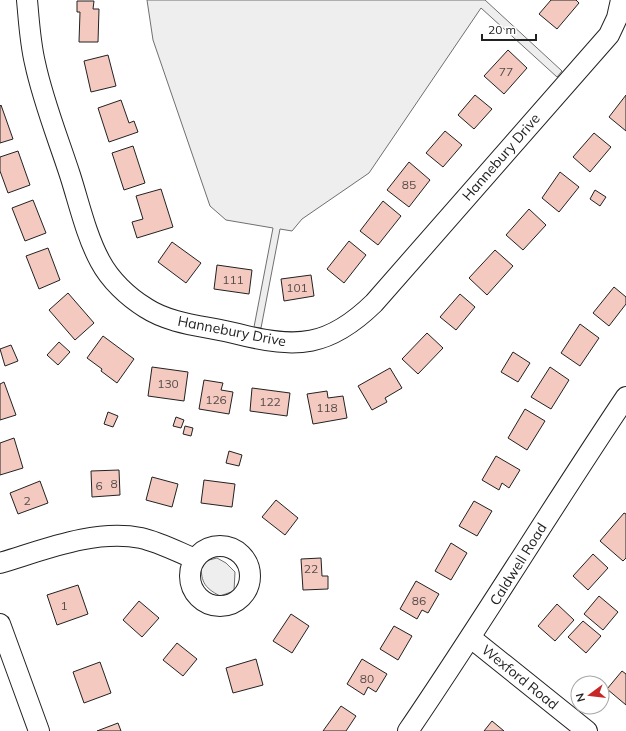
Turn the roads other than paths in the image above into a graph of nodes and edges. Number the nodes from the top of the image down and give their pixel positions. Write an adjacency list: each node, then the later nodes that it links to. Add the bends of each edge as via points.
1 (27, 0): 2 (street, Hannebury Drive, via 35,64 94,248 108,273 134,299 163,317 255,338 286,342 310,341 333,335 374,303 609,35 617,18)
2 (621, 0)
3 (626, 397): 7 (street, Caldwell Road)
4 (195, 559): 5 (street, via 142,538 121,536 72,542)
5 (0, 563)
6 (0, 624): 8 (street)
7 (471, 638): 9 (street, Caldwell Road); 10 (street, Wexford Road)
8 (39, 731)
9 (408, 731)
10 (587, 731)

